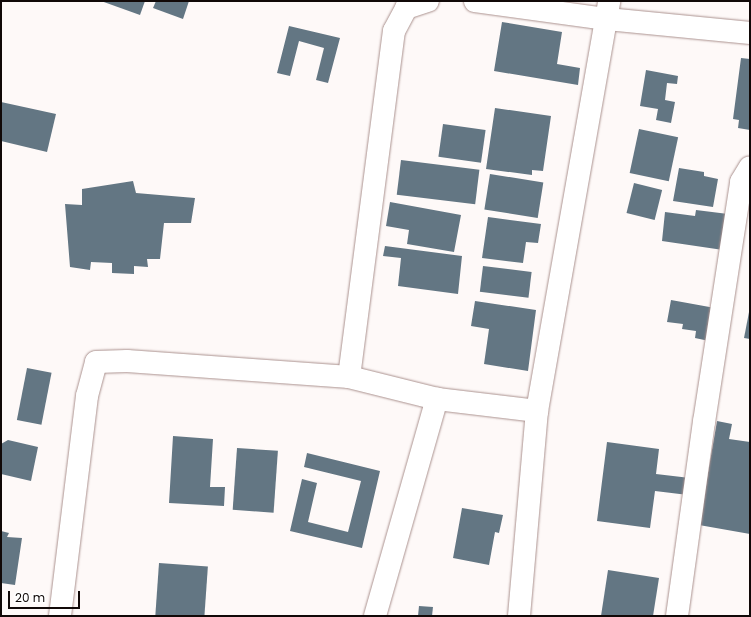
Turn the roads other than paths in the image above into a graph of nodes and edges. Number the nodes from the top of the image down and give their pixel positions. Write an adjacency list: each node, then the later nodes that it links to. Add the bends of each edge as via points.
1 (428, 1): 6 (street, via 406,8 394,31)
2 (475, 1): 3 (street)
3 (608, 10): 4 (street); 8 (street)
4 (750, 33)
5 (750, 167): 12 (street, via 741,182)
6 (349, 377): 7 (street); 9 (street, via 127,361 96,362 87,396)
7 (437, 398): 8 (street); 10 (street)
8 (537, 410): 11 (street)
9 (60, 616)
10 (375, 616)
11 (519, 616)
12 (677, 616)

